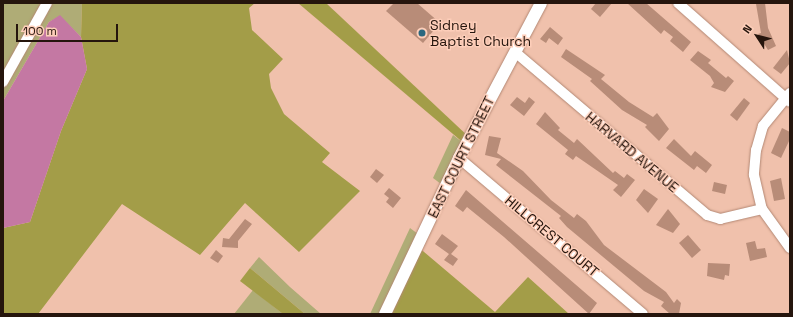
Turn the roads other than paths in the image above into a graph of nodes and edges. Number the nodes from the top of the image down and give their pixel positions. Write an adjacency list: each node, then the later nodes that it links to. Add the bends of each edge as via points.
1 (47, 3): 5 (street)
2 (541, 3): 4 (main road, EAST COURT STREET)
3 (678, 3): 6 (street)
4 (515, 52): 7 (main road, EAST COURT STREET); 8 (street, HARVARD AVENUE, via 707,215 720,219)
5 (3, 82)
6 (789, 98): 8 (street, via 763,126 756,150 754,175)
7 (459, 158): 10 (main road, EAST COURT STREET); 11 (street, HILLCREST COURT)
8 (762, 209): 9 (street)
9 (790, 248)
10 (385, 314)
11 (643, 314)

